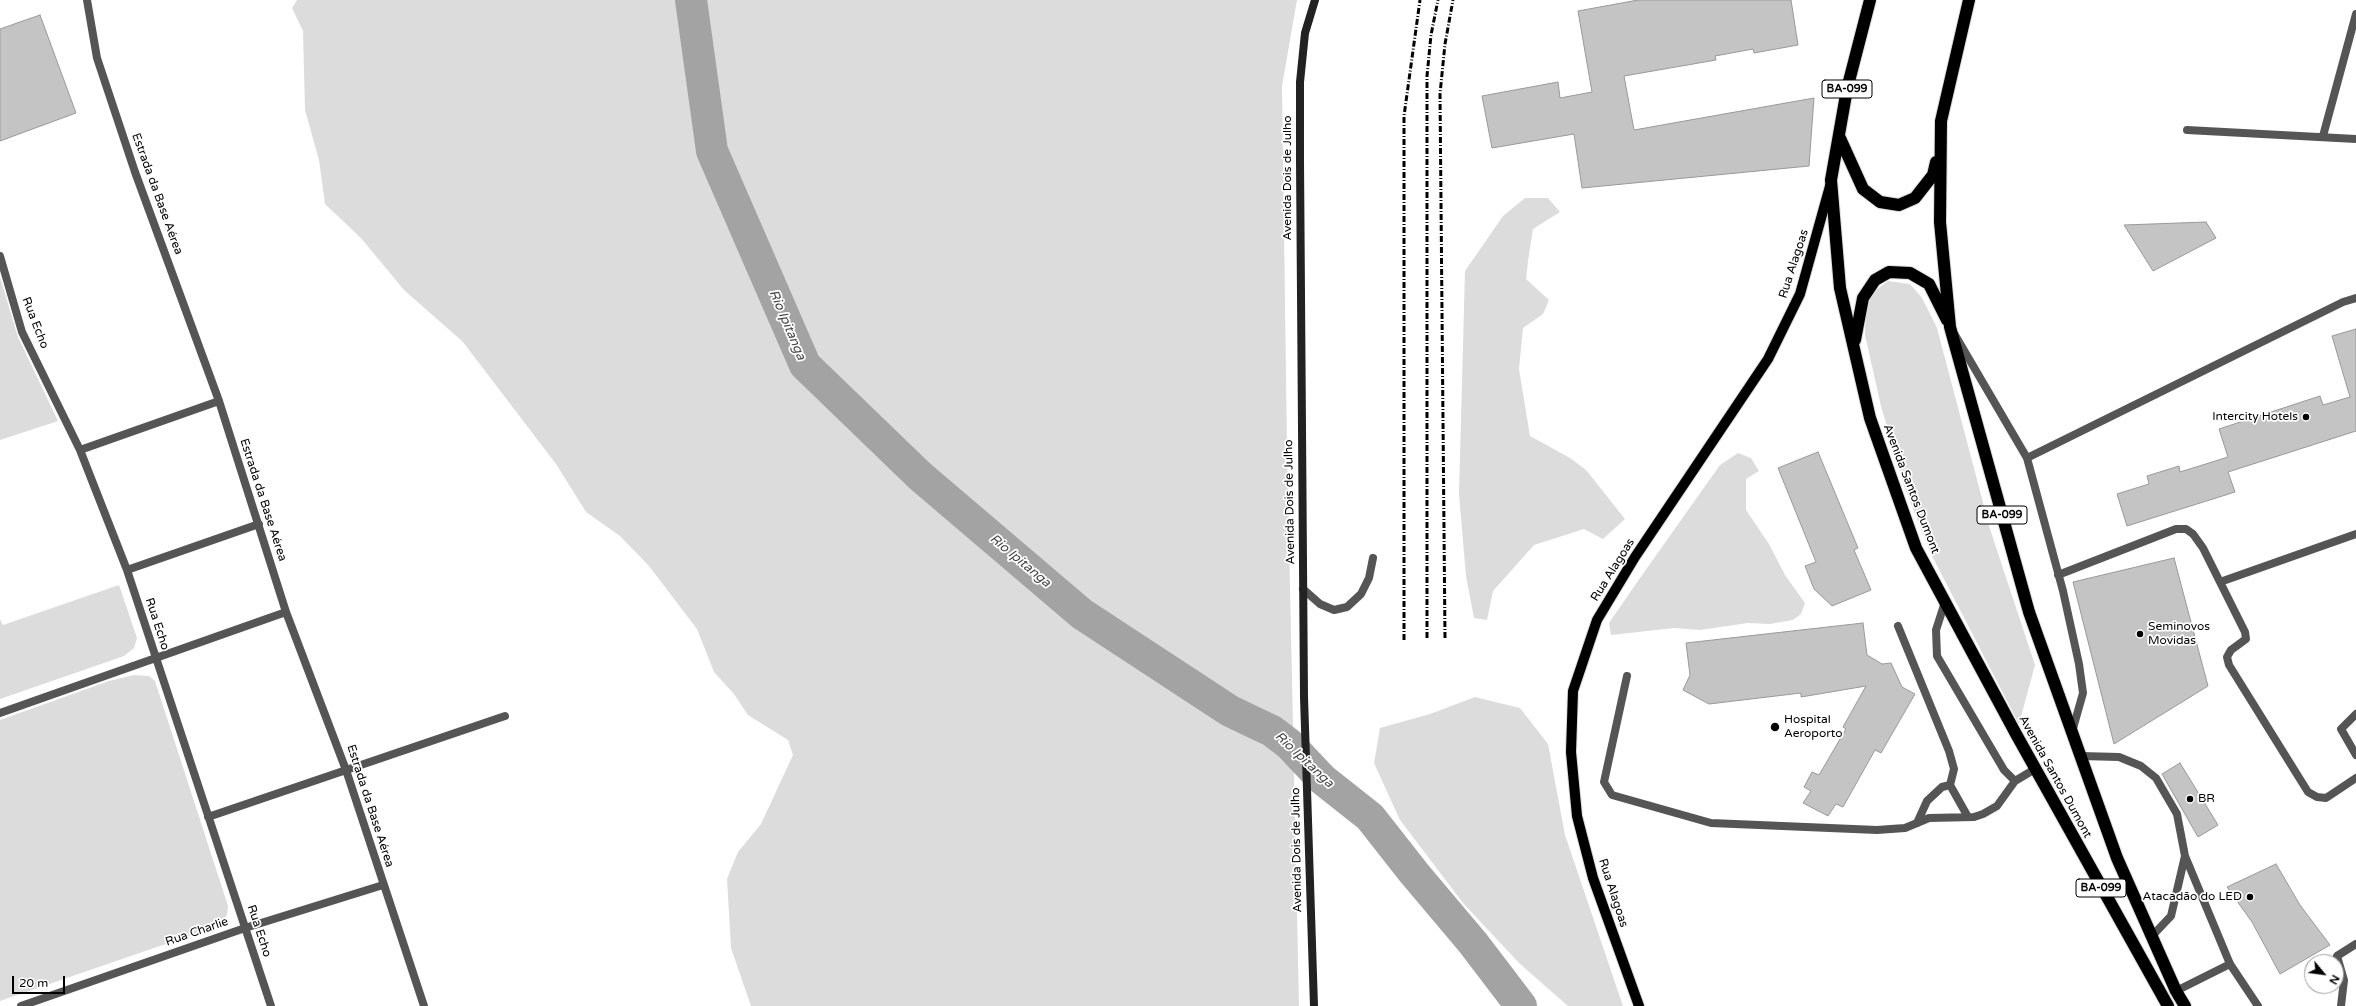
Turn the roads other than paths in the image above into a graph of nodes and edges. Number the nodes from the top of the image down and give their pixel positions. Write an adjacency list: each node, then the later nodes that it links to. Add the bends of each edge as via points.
1 (87, 0): 16 (street, Estrada da Base Aérea, via 97,58 135,172)
2 (1315, 0): 25 (street, Avenida Dois de Julho, via 1305,33 1300,82)
3 (1870, 0): 8 (highway, Avenida Santos Dumont / BA-099)
4 (1969, 0): 6 (highway, Avenida Santos Dumont / BA-099)
5 (2356, 14): 9 (street)
6 (1941, 121): 8 (highway, via 1933,175 1915,198 1899,205 1880,202 1863,189); 14 (highway, Avenida Santos Dumont / BA-099, via 1940,222)
7 (2187, 130): 9 (street)
8 (1838, 134): 11 (highway, Avenida Santos Dumont / BA-099)
9 (2323, 136): 10 (street)
10 (2356, 139)
11 (1831, 180): 15 (highway, Avenida Santos Dumont / BA-099, via 1840,288); 56 (main road, Rua Alagoas, via 1800,294 1771,353 1635,557 1597,620 1573,691 1571,752 1577,816 1593,878)
12 (0, 256): 17 (street, Rua Echo, via 22,332)
13 (2356, 298): 18 (street, via 2343,302)
14 (1950, 327): 15 (highway, via 1929,284 1910,273 1889,272 1875,280 1863,298); 18 (street); 34 (highway, Avenida Santos Dumont / BA-099, via 2029,612)
15 (1855, 354): 26 (highway, Avenida Santos Dumont / BA-099, via 1870,418 1916,548)
16 (219, 401): 17 (street); 19 (street, Estrada da Base Aérea)
17 (80, 450): 22 (street, Rua Echo)
18 (2027, 458): 23 (street)
19 (259, 524): 22 (street); 27 (street, Estrada da Base Aérea)
20 (2356, 534): 24 (street)
21 (1373, 558): 25 (street, via 1369,578 1362,594 1347,607 1334,610 1320,604)
22 (127, 570): 29 (street, Rua Echo)
23 (2058, 575): 24 (street, via 2176,529 2186,529 2203,548); 34 (street, via 2079,664 2083,693)
24 (2220, 582): 39 (street, via 2246,639 2227,656 2228,665 2308,792 2326,798)
25 (1303, 589): 55 (street, Avenida Dois de Julho)
26 (1945, 602): 37 (highway, Avenida Santos Dumont / BA-099); 40 (street, via 1936,630 1937,656 2004,770)
27 (286, 612): 29 (street); 38 (street, Estrada da Base Aérea)
28 (1898, 626): 41 (street, via 1949,751 1954,769)
29 (156, 659): 31 (street); 42 (street, Rua Echo)
30 (1627, 676): 44 (street, via 1604,782 1612,795 1711,823 1876,830 1905,828)
31 (0, 713)
32 (2356, 714): 35 (street, via 2341,729)
33 (505, 716): 38 (street)
34 (2072, 732): 36 (highway, Avenida Santos Dumont / BA-099)
35 (2356, 755)
36 (2081, 756): 45 (street, via 2119,757 2141,766 2156,778 2177,814); 48 (highway, Avenida Santos Dumont / BA-099, via 2117,858)
37 (2035, 769): 40 (street); 57 (highway, Avenida Santos Dumont / BA-099)
38 (346, 770): 42 (street); 46 (street, Estrada da Base Aérea)
39 (2356, 778)
40 (2015, 780): 43 (street, via 1997,806 1983,814)
41 (1950, 785): 43 (street); 44 (street, via 1942,787 1927,801)
42 (208, 817): 47 (street, Rua Echo)
43 (1968, 817): 44 (street, via 1930,818)
44 (1917, 823)
45 (2185, 856): 48 (street, via 2171,916); 50 (street)
46 (383, 885): 47 (street, Rua Charlie); 54 (street, Estrada da Base Aérea)
47 (245, 928): 52 (street, Rua Charlie); 53 (street, Rua Echo)
48 (2152, 936): 51 (highway, Avenida Santos Dumont / BA-099)
49 (2356, 944): 60 (street, via 2337,956 2344,980)
50 (2230, 964): 51 (street); 59 (street)
51 (2176, 991): 58 (highway, Avenida Santos Dumont / BA-099)
52 (21, 1006)
53 (271, 1006)
54 (424, 1006)
55 (1314, 1006)
56 (1639, 1006)
57 (2168, 1006)
58 (2185, 1006)
59 (2258, 1006)
60 (2341, 1006)

